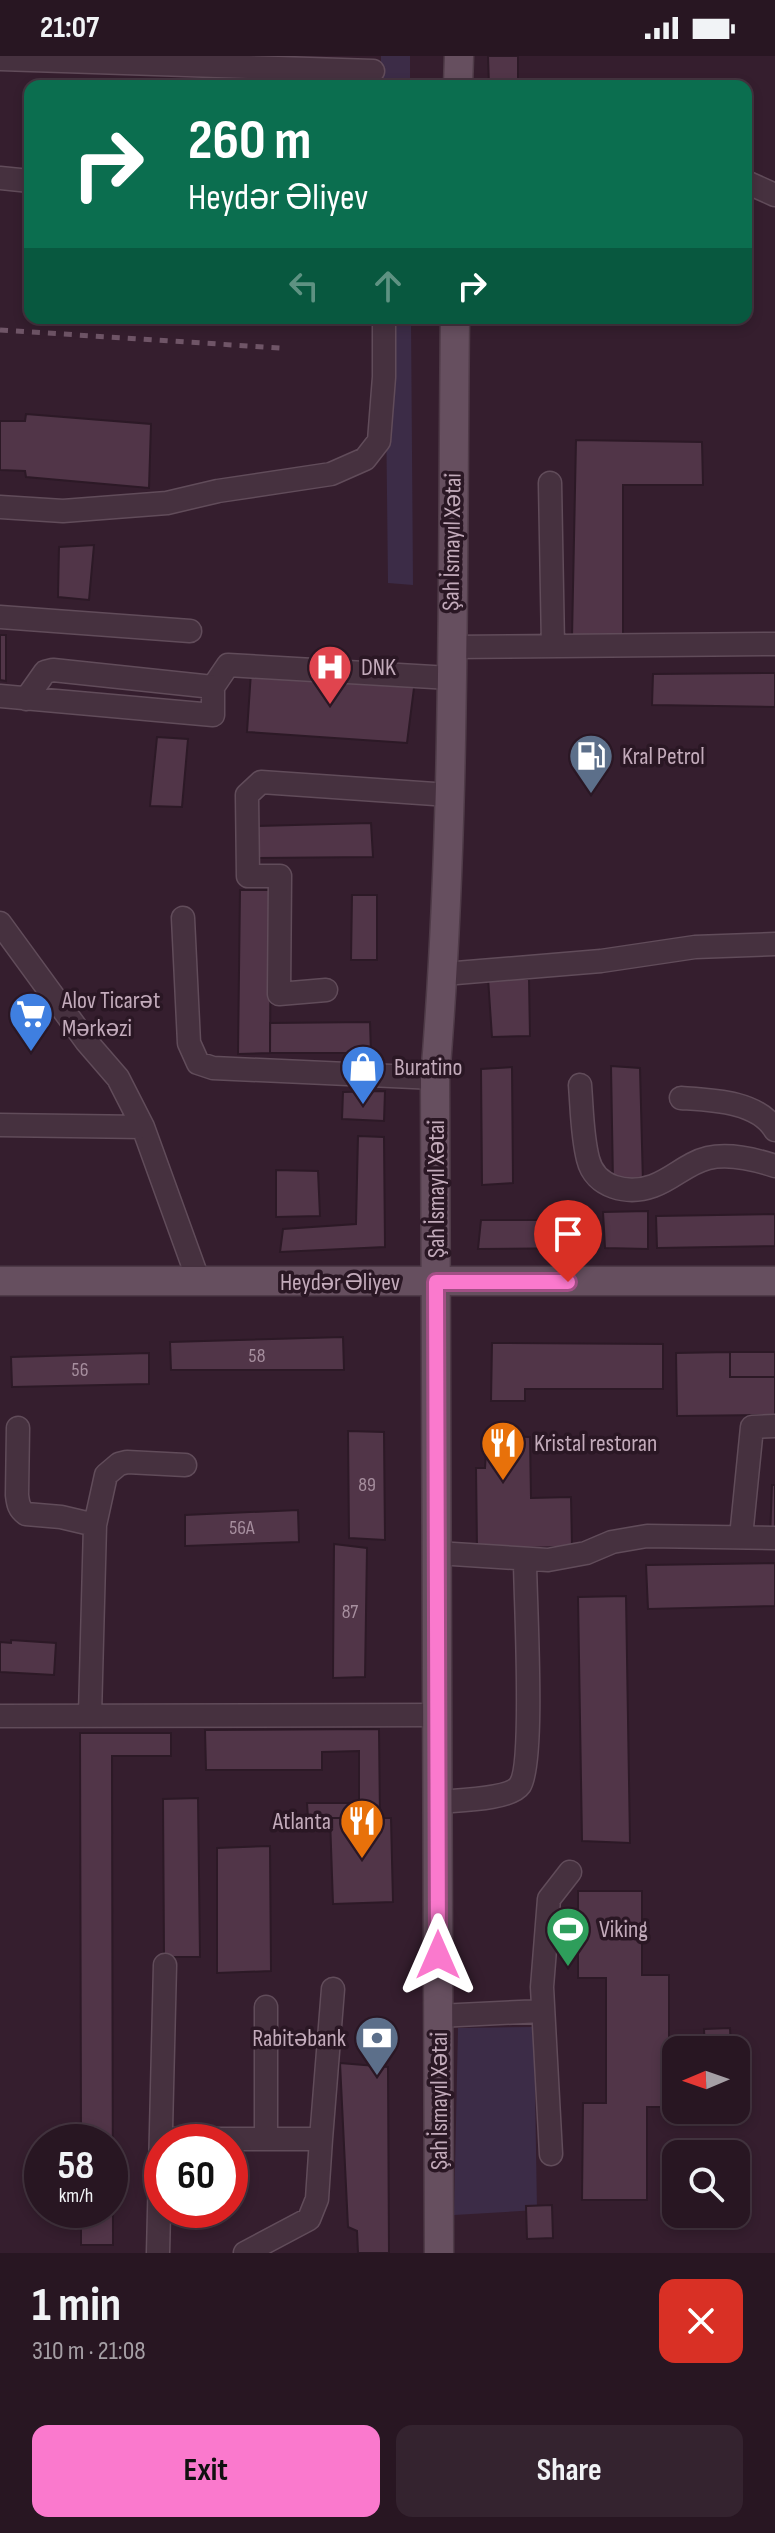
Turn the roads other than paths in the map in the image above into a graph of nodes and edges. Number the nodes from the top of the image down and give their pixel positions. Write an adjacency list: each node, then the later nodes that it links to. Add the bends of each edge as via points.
1 (0, 59): 2 (street)
2 (187, 60): 3 (street)
3 (374, 71)
4 (0, 178): 5 (street)
5 (24, 180)
6 (752, 185): 7 (street)
7 (775, 195)
8 (384, 324): 11 (street, via 379,441 365,459 331,474 167,503 63,511)
9 (455, 324): 16 (main road, Şah İsmayıl Xətai)
10 (550, 483): 15 (street)
11 (0, 507)
12 (0, 617): 13 (street)
13 (190, 631)
14 (775, 644): 15 (street)
15 (553, 646): 16 (street)
16 (451, 647): 17 (main road, Şah İsmayıl Xətai)
17 (450, 678): 18 (street, via 228,665); 21 (main road, Şah İsmayıl Xətai)
18 (213, 687): 20 (street, via 53,670 45,672); 20 (street, via 213,715)
19 (0, 696): 20 (street)
20 (26, 699)
21 (449, 795): 26 (main road, Şah İsmayıl Xətai); 27 (street, via 261,782 247,795 248,876 280,876 279,994)
22 (183, 918): 28 (street, via 189,1043 198,1063 213,1068)
23 (0, 923): 24 (street)
24 (7, 944): 32 (street, via 118,1078)
25 (775, 944): 26 (street, via 695,947)
26 (444, 974): 28 (main road, Şah İsmayıl Xətai)
27 (326, 990)
28 (435, 1078): 38 (main road, Şah İsmayıl Xətai)
29 (580, 1085): 34 (street, via 587,1159 592,1172 608,1186 654,1186 710,1157)
30 (681, 1098): 33 (street, via 742,1108)
31 (0, 1125): 32 (street)
32 (143, 1127): 37 (street)
33 (775, 1130)
34 (775, 1166)
35 (0, 1281): 37 (main road, Heydər Əliyev)
36 (775, 1281): 38 (main road, Heydər Əliyev)
37 (199, 1282): 38 (main road, Heydər Əliyev)
38 (436, 1282): 45 (main road, Şah İsmayıl Xətai)
39 (775, 1426): 43 (street, via 752,1427)
40 (18, 1428): 42 (street, via 18,1506 26,1514)
41 (185, 1465): 42 (street, via 127,1462 114,1467 106,1475)
42 (95, 1525): 47 (street)
43 (741, 1537): 44 (street); 46 (street, via 647,1536 586,1553)
44 (775, 1538)
45 (437, 1553): 46 (street); 48 (main road, Şah İsmayıl Xətai)
46 (525, 1560): 50 (street, via 528,1688 526,1764 520,1785 509,1794)
47 (90, 1715): 48 (street); 49 (street)
48 (438, 1715): 50 (main road, Şah İsmayıl Xətai)
49 (0, 1716)
50 (438, 1802): 56 (main road, Şah İsmayıl Xətai)
51 (570, 1872): 55 (street, via 549,1899)
52 (165, 1965): 57 (street)
53 (333, 1989): 60 (street)
54 (266, 2007): 59 (street)
55 (542, 2011): 56 (street); 61 (street)
56 (438, 2016): 65 (main road, Şah İsmayıl Xətai)
57 (162, 2124)
58 (248, 2139): 59 (street)
59 (266, 2139): 60 (street)
60 (321, 2139): 64 (street, via 317,2199 309,2219)
61 (551, 2154)
62 (159, 2228): 63 (street)
63 (158, 2253)
64 (245, 2253)
65 (439, 2253)

